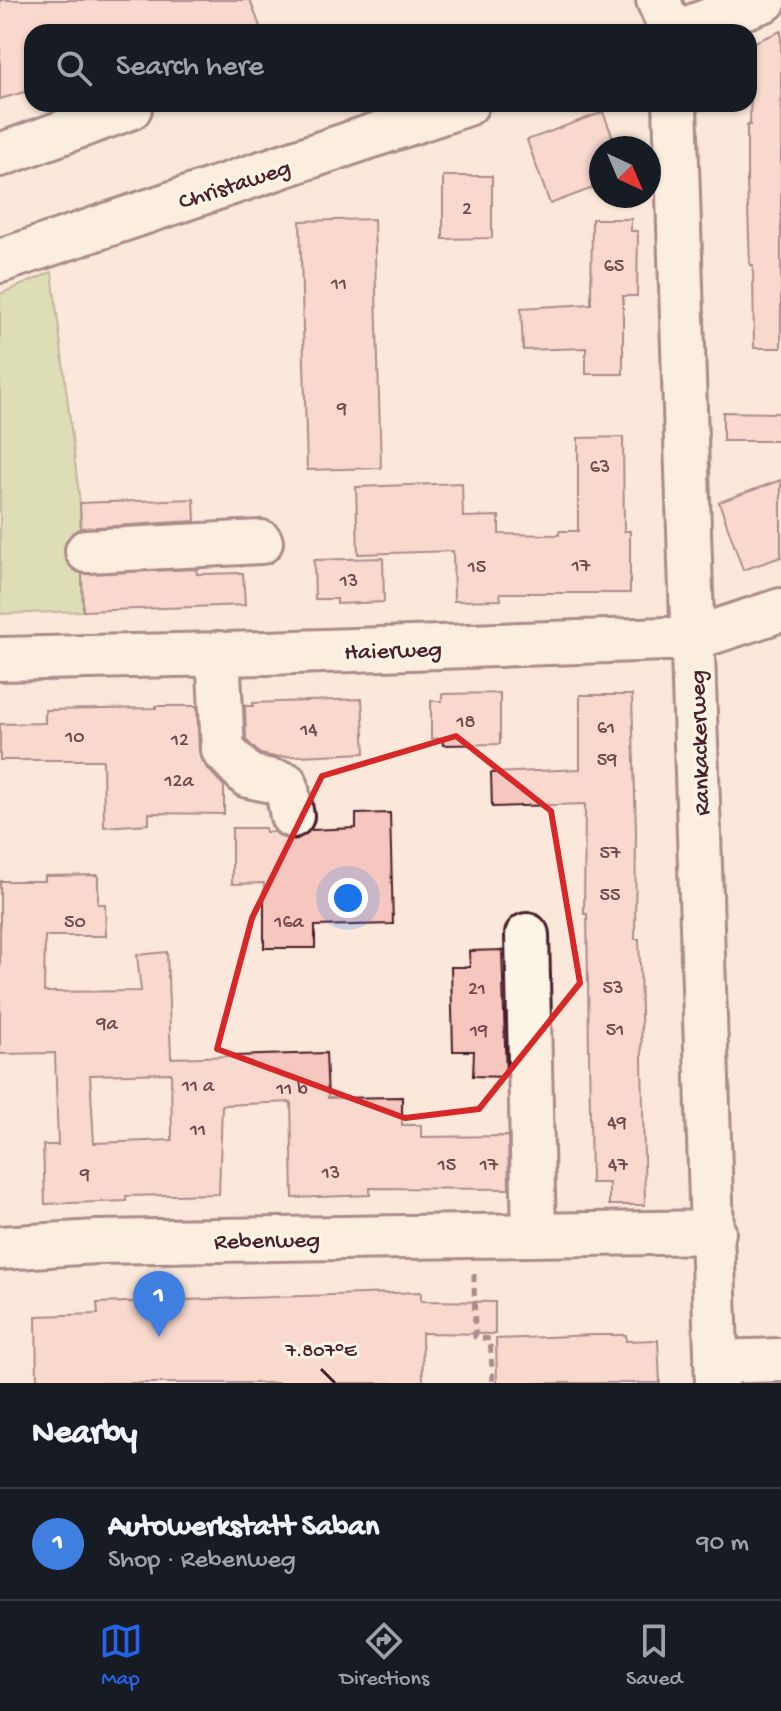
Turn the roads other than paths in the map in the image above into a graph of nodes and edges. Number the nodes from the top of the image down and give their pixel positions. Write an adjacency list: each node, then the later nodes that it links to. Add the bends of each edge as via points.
1 (658, 0): 3 (street)
2 (765, 0): 4 (street)
3 (670, 24)
4 (697, 24)
5 (119, 112): 8 (street)
6 (443, 112): 9 (street, Christaweg)
7 (675, 112): 13 (street, Rankackerweg)
8 (0, 155)
9 (0, 261)
10 (261, 542): 11 (street)
11 (87, 551)
12 (781, 610): 13 (street, Haierweg)
13 (695, 638): 14 (street, Haierweg); 18 (street, Rankackerweg)
14 (218, 653): 15 (street, Haierweg); 16 (street, via 223,750 248,776 286,784)
15 (0, 659)
16 (292, 816)
17 (527, 935): 19 (street)
18 (714, 1232): 19 (street, Rebenweg); 22 (street, Rankackerweg)
19 (534, 1234): 20 (street, Rebenweg)
20 (0, 1248)
21 (781, 1360): 22 (street)
22 (717, 1372)

